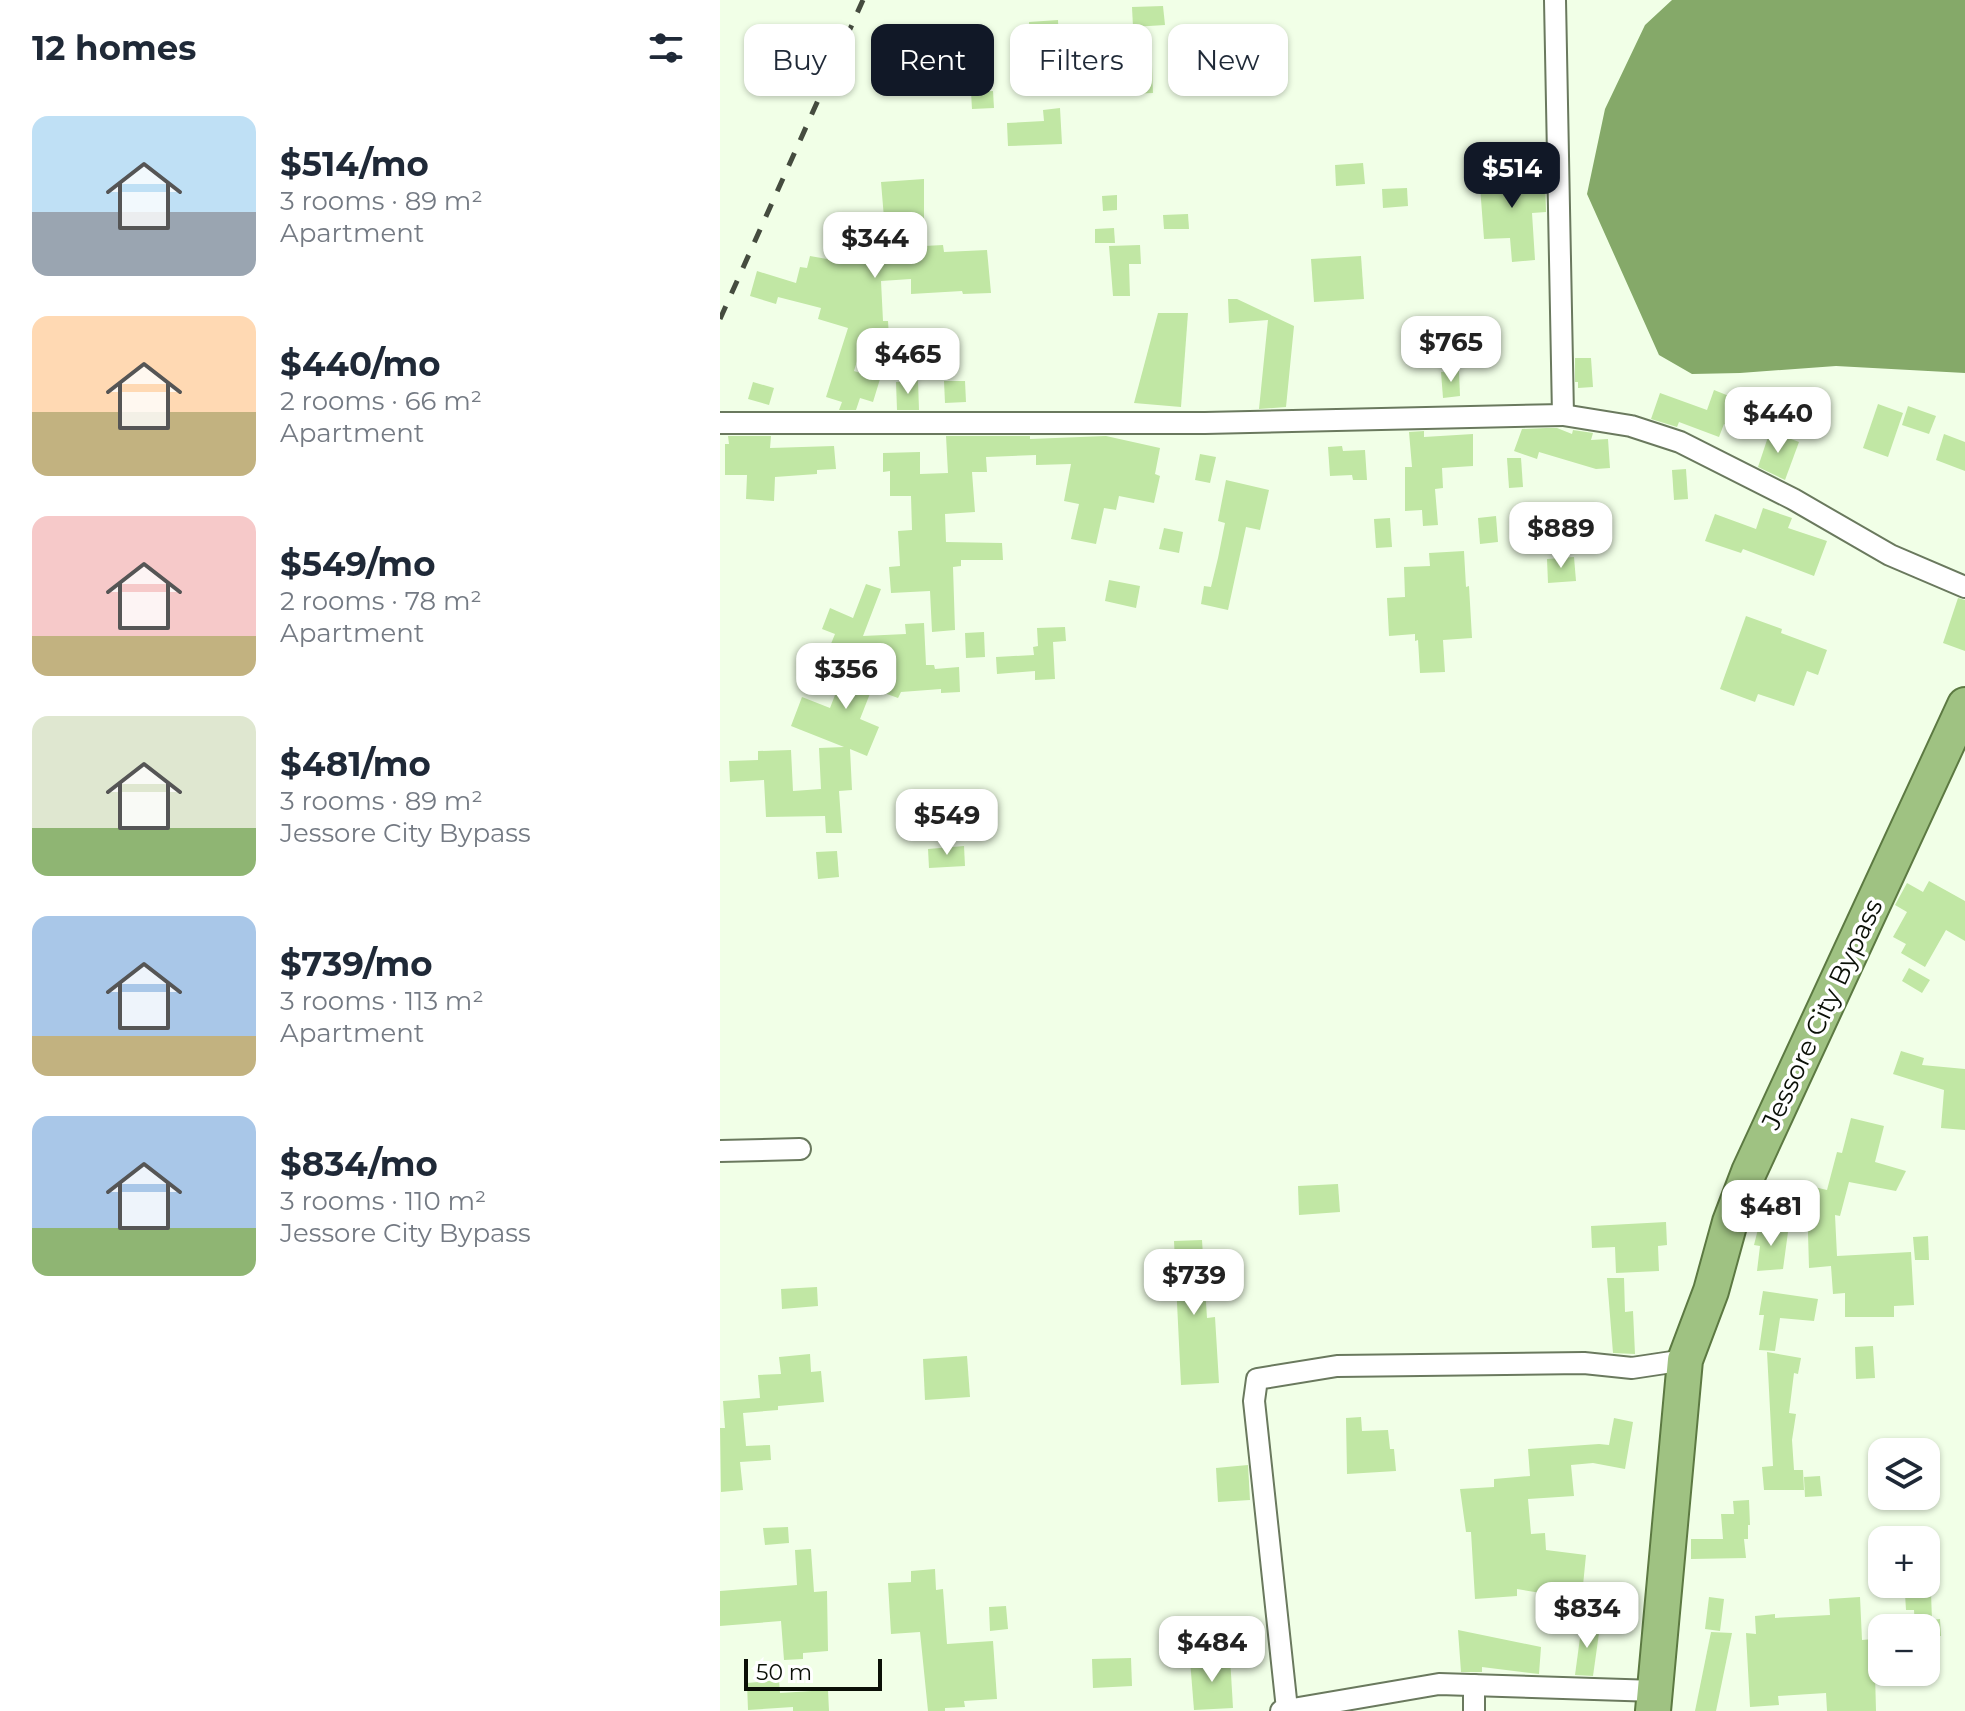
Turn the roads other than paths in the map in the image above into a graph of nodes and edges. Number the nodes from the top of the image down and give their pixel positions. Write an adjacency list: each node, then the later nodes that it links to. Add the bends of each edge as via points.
1 (1555, 0): 2 (street)
2 (1563, 415): 3 (street, via 1205,423); 4 (street, via 1631,426 1680,442 1890,555)
3 (720, 423)
4 (1965, 587)
5 (1965, 705): 8 (highway, Jessore City Bypass, via 1749,1172)
6 (800, 1149): 7 (street)
7 (720, 1151)
8 (1685, 1360): 10 (highway, Jessore City Bypass); 11 (street, via 1632,1368 1584,1363 1337,1366 1257,1379 1254,1401)
9 (1474, 1685): 10 (street); 11 (street, via 1439,1684); 12 (street)
10 (1655, 1701)
11 (1284, 1710)
12 (1474, 1711)

